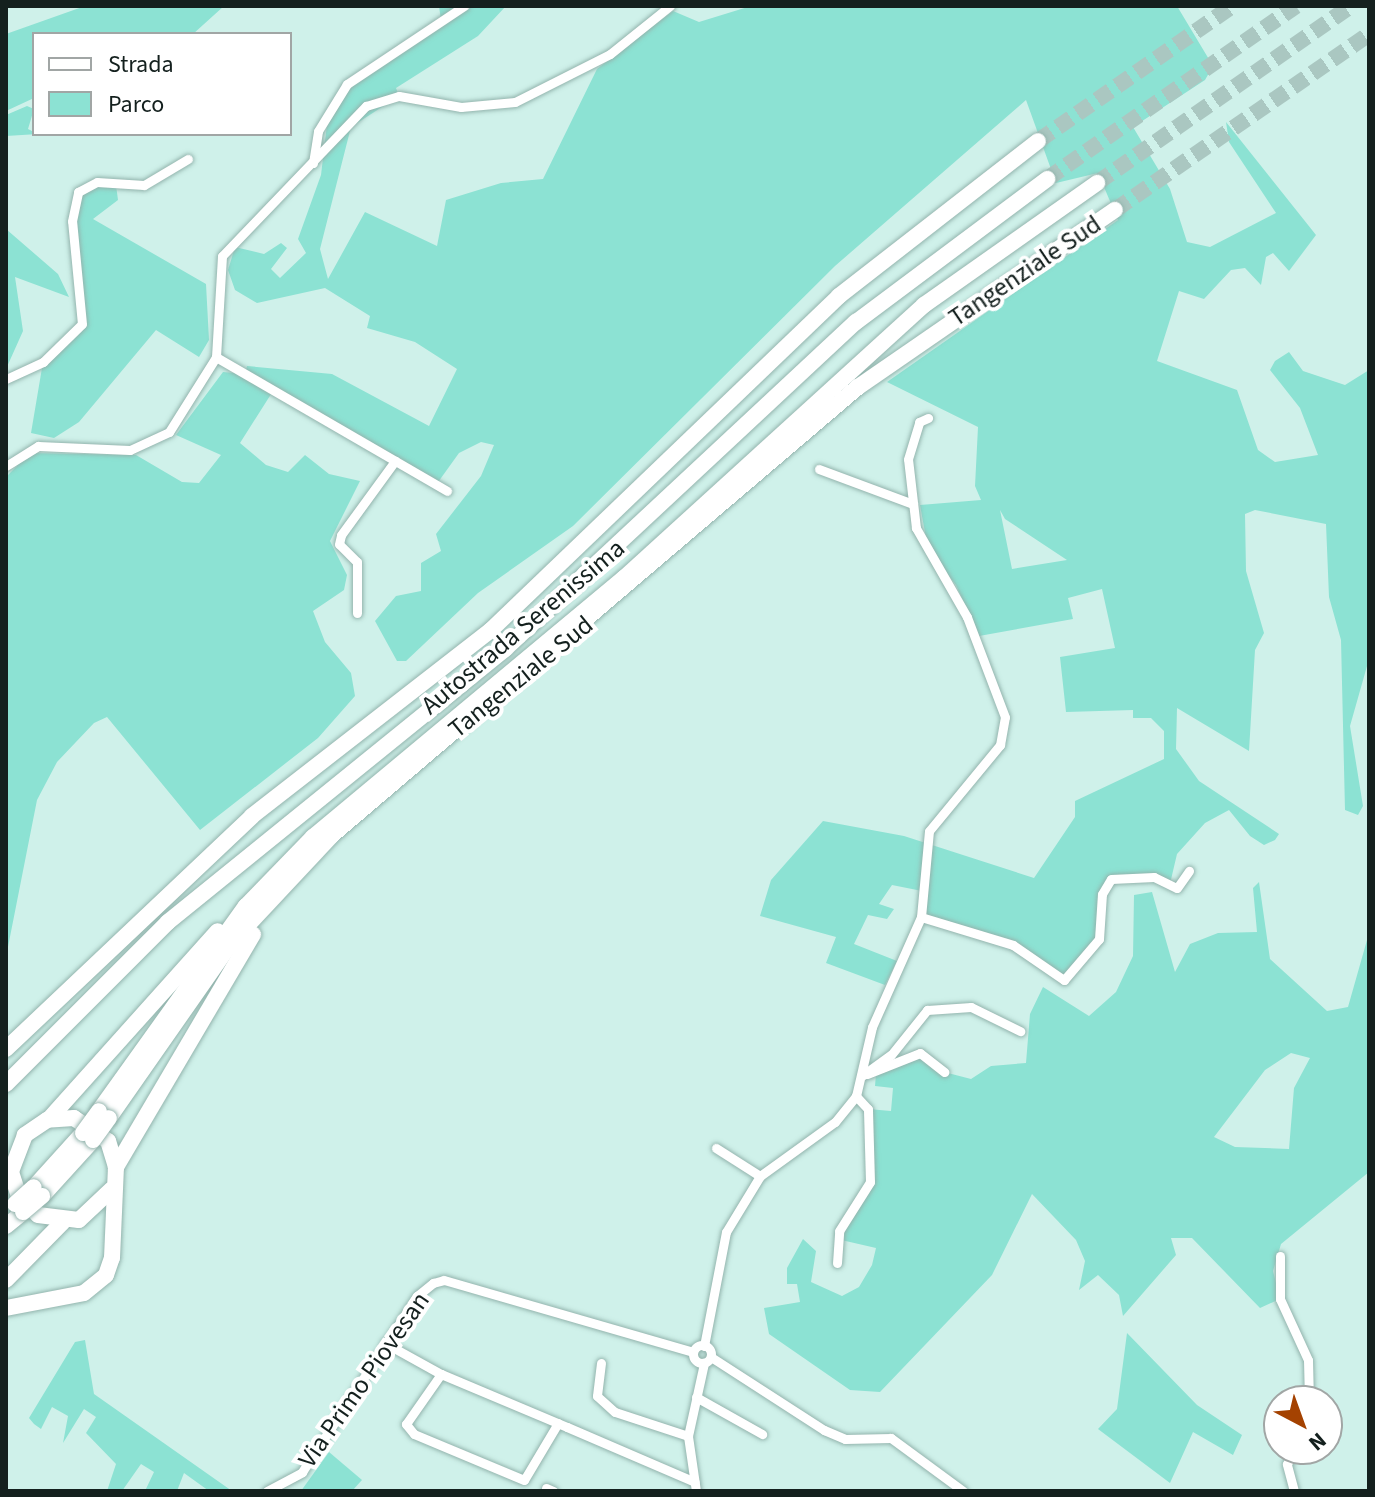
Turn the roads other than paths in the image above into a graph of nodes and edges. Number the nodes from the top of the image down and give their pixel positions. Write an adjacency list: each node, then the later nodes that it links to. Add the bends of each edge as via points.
1 (464, 6): 5 (street, via 347,84 318,131)
2 (670, 6): 5 (street, via 610,54 515,102 461,107 379,98 350,117)
3 (1038, 141): 23 (highway, Autostrada Serenissima, via 839,296 514,609 252,816)
4 (188, 159): 10 (street, via 144,185 97,182 78,192 72,221 82,324 43,362)
5 (313, 164): 9 (street, via 222,256)
6 (1047, 179): 26 (highway, Autostrada Serenissima, via 825,348 505,649 168,922)
7 (1097, 183): 20 (highway, Tangenziale Sud, via 1008,242 847,370 624,578 344,808)
8 (1115, 210): 18 (highway, Tangenziale Sud, via 858,387)
9 (216, 357): 12 (street); 13 (street, via 185,411 152,446 38,446)
10 (6, 379)
11 (928, 418): 16 (street, via 919,422 908,459)
12 (395, 461): 15 (street); 17 (street, via 341,535 339,544 357,562)
13 (6, 466)
14 (819, 469): 16 (street)
15 (447, 491)
16 (913, 504): 21 (street, via 922,546 967,617 1005,717 992,762 929,831)
17 (357, 613)
18 (311, 855): 28 (highway, Tangenziale Sud, via 232,942); 32 (highway, via 209,999)
19 (1189, 871): 21 (street, via 1177,888 1154,877 1111,879 1102,894 1099,939 1064,980 1013,945)
20 (246, 906): 28 (highway, Tangenziale Sud); 29 (highway, via 159,990)
21 (921, 917): 25 (street, via 872,1027)
22 (1020, 1031): 25 (street, via 971,1007 927,1010 891,1055)
23 (6, 1049)
24 (944, 1072): 25 (street, via 920,1053)
25 (863, 1075): 27 (street)
26 (6, 1084)
27 (856, 1096): 33 (street, via 835,1122); 40 (street, via 868,1109 870,1182 839,1231)
28 (104, 1114): 35 (highway, Tangenziale Sud, bridge, via 38,1191)
29 (47, 1120): 31 (highway, via 25,1135); 32 (highway, via 88,1123 108,1141)
30 (716, 1148): 33 (street)
31 (9, 1163): 36 (highway, via 19,1197 38,1215)
32 (116, 1167): 34 (highway)
33 (760, 1176): 44 (street, via 726,1232)
34 (112, 1189): 36 (highway); 38 (highway)
35 (15, 1209): 37 (highway, Tangenziale Sud)
36 (71, 1221): 38 (highway, via 100,1226); 41 (highway)
37 (6, 1226)
38 (112, 1249): 42 (highway, via 106,1275 84,1293)
39 (1280, 1256): 51 (street, via 1280,1299 1308,1360)
40 (837, 1263)
41 (6, 1280)
42 (6, 1308)
43 (385, 1343): 45 (street, Via Primo Piovesan, via 424,1289 444,1280); 48 (street); 58 (street, Via Primo Piovesan, via 302,1472)
44 (704, 1346): 45 (street); 46 (street)
45 (693, 1352): 46 (street)
46 (707, 1360): 52 (street); 59 (street, via 845,1439 891,1438)
47 (601, 1363): 55 (street, via 597,1396 615,1412)
48 (420, 1365): 49 (street); 50 (street)
49 (441, 1374): 50 (street); 53 (street)
50 (430, 1383): 53 (street, via 406,1420 409,1431 524,1480)
51 (1309, 1385)
52 (696, 1397): 54 (street); 55 (street)
53 (562, 1425): 57 (street)
54 (762, 1434)
55 (688, 1436): 57 (street)
56 (1287, 1465): 60 (street)
57 (695, 1486)
58 (267, 1491)
59 (963, 1491)
60 (1294, 1491)

